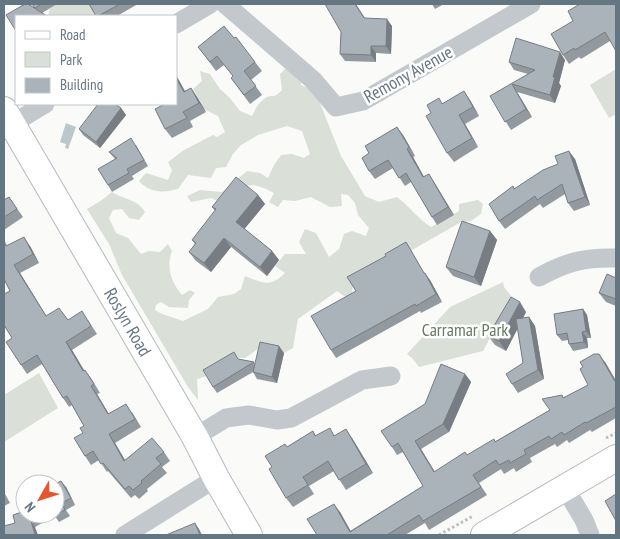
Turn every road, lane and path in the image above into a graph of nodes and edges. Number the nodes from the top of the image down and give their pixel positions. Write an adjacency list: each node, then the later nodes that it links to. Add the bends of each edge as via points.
1 (210, 4): 4 (street)
2 (226, 4): 3 (street, Remony Avenue, via 313,80 336,107 363,101)
3 (531, 4)
4 (178, 23)
5 (42, 105): 6 (street)
6 (8, 117): 10 (street, Roslyn Road)
7 (616, 258): 8 (street, via 584,259)
8 (539, 277)
9 (392, 376): 10 (street, via 362,380 291,418 226,418)
10 (194, 437): 12 (street, Roslyn Road)
11 (616, 458): 13 (street)
12 (216, 478): 14 (street); 15 (street, Roslyn Road)
13 (565, 488): 16 (street); 17 (street)
14 (125, 535)
15 (249, 535)
16 (484, 535)
17 (590, 535)

